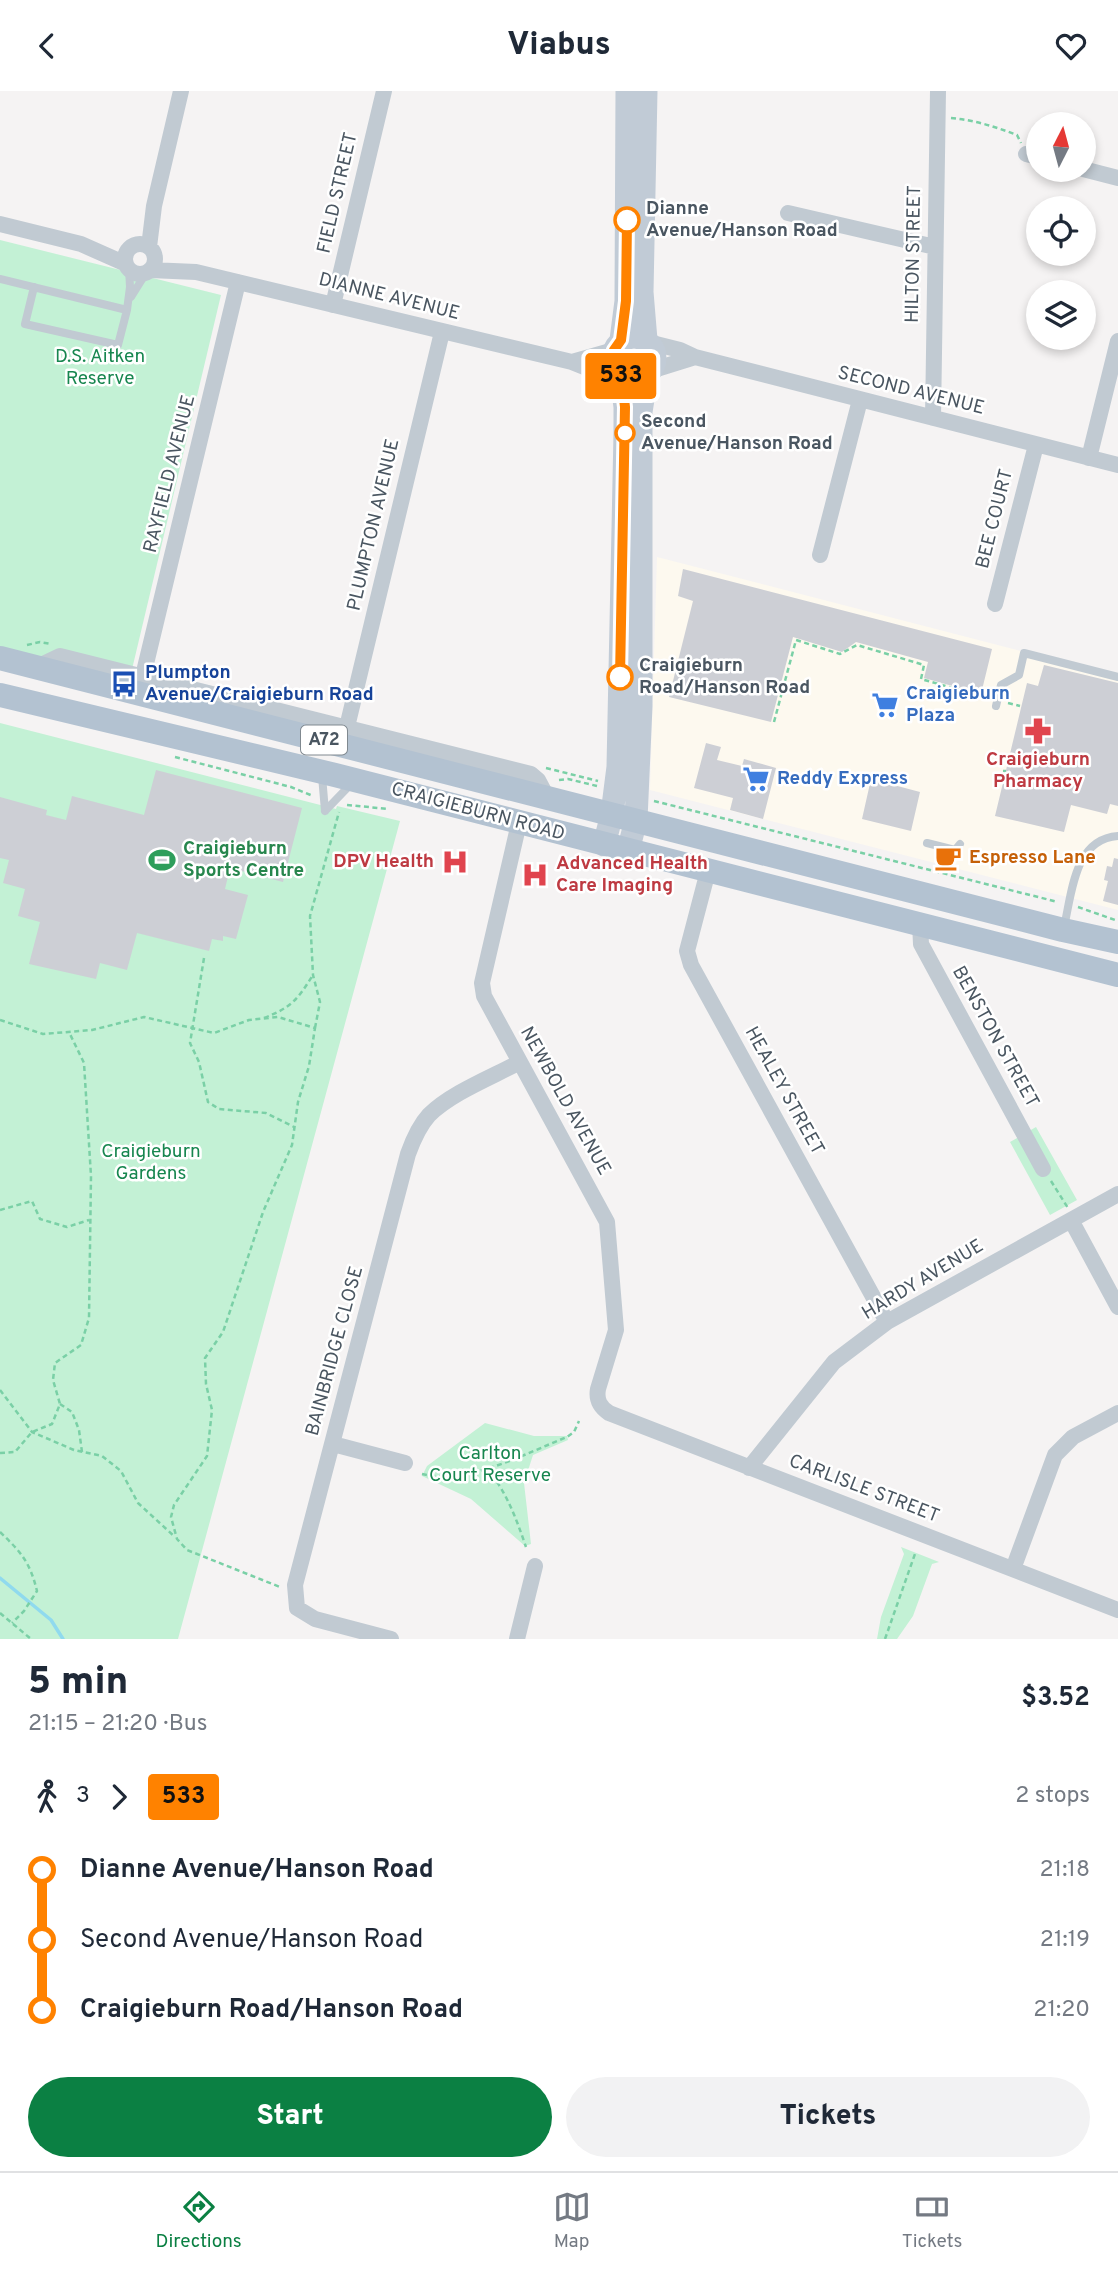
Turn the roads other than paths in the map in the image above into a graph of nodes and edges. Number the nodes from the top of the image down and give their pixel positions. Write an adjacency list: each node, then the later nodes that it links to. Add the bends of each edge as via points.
1 (181, 91): 11 (street)
2 (384, 91): 18 (street, FIELD STREET)
3 (627, 91): 23 (street, via 626,301)
4 (646, 91): 21 (street, via 642,292)
5 (937, 91): 10 (street, HILTON STREET)
6 (1096, 172): 7 (street)
7 (1118, 178)
8 (788, 213): 10 (street)
9 (0, 223): 11 (street, DIANNE AVENUE)
10 (935, 247): 29 (street, HILTON STREET)
11 (138, 254): 12 (street, via 155,262); 13 (street, DIANNE AVENUE); 17 (lane)
12 (148, 271): 13 (street, DIANNE AVENUE); 17 (lane)
13 (196, 272): 15 (street, DIANNE AVENUE)
14 (0, 279): 16 (lane)
15 (238, 282): 18 (street, DIANNE AVENUE); 37 (street, RAYFIELD AVENUE)
16 (34, 288): 19 (lane); 19 (lane, via 25,324 118,345)
17 (130, 300): 19 (lane)
18 (333, 305): 20 (street, DIANNE AVENUE)
19 (127, 310)
20 (442, 332): 25 (street, DIANNE AVENUE); 41 (street, PLUMPTON AVENUE)
21 (647, 341): 23 (street, via 631,336); 24 (street, SECOND AVENUE); 26 (street, via 655,353)
22 (1118, 341): 31 (street)
23 (617, 345): 25 (street, DIANNE AVENUE); 27 (street, via 613,363)
24 (695, 357): 26 (street); 28 (street, SECOND AVENUE)
25 (572, 362): 27 (street, DIANNE AVENUE)
26 (649, 373): 27 (street, via 637,379); 45 (street, via 641,412 642,706)
27 (620, 375): 45 (street, via 625,433 619,747)
28 (860, 400): 29 (street, SECOND AVENUE); 33 (street)
29 (933, 418): 30 (street, SECOND AVENUE)
30 (1035, 445): 31 (street, SECOND AVENUE); 34 (street, BEE COURT)
31 (1089, 458): 32 (street, SECOND AVENUE)
32 (1118, 465)
33 (821, 555)
34 (995, 604)
35 (0, 659): 36 (main road, CRAIGIEBURN ROAD / A72)
36 (37, 667): 37 (street, CRAIGIEBURN ROAD, via 60,656); 44 (main road, CRAIGIEBURN ROAD / A72)
37 (143, 676): 41 (street, CRAIGIEBURN ROAD)
38 (1118, 677): 40 (lane, via 1024,653 1019,675 1001,685)
39 (0, 695): 42 (main road, CRAIGIEBURN ROAD / A72)
40 (996, 703)
41 (347, 727): 44 (street, CRAIGIEBURN ROAD, via 526,773 534,776)
42 (321, 772): 43 (main road, CRAIGIEBURN ROAD / A72); 43 (lane, via 325,811)
43 (355, 780): 46 (main road, CRAIGIEBURN ROAD / A72)
44 (543, 790): 45 (main road, CRAIGIEBURN ROAD / A72)
45 (625, 805): 50 (street); 53 (main road, CRAIGIEBURN ROAD / A72)
46 (519, 823): 50 (main road, CRAIGIEBURN ROAD / A72); 57 (street, NEWBOLD AVENUE, via 482,983 484,996)
47 (1118, 836): 53 (lane, via 1095,843 1083,856)
48 (927, 843): 49 (lane, via 955,850)
49 (960, 844)
50 (616, 848): 51 (main road, CRAIGIEBURN ROAD / A72)
51 (708, 871): 52 (main road, CRAIGIEBURN ROAD / A72); 62 (street, HEALEY STREET, via 688,940 691,965)
52 (920, 923): 55 (main road, CRAIGIEBURN ROAD / A72); 58 (street, BENSTON STREET, via 925,952)
53 (1063, 930): 54 (main road, CRAIGIEBURN ROAD / A72); 55 (main road)
54 (1118, 942)
55 (1056, 959): 56 (main road, CRAIGIEBURN ROAD / A72)
56 (1118, 975)
57 (520, 1062): 63 (street, NEWBOLD AVENUE, via 607,1222 616,1330); 65 (street, BAINBRIDGE CLOSE, via 440,1105 415,1135)
58 (1043, 1169)
59 (1118, 1194): 60 (street, HARDY AVENUE)
60 (1071, 1220): 61 (street); 62 (street, HARDY AVENUE)
61 (1118, 1307)
62 (887, 1322): 67 (street, HARDY AVENUE, via 834,1362)
63 (598, 1402): 67 (street, CARLISLE STREET, via 609,1413)
64 (1118, 1413): 69 (street, via 1073,1437 1055,1455)
65 (333, 1444): 66 (street); 71 (street, BAINBRIDGE CLOSE, via 295,1585 297,1608 315,1619)
66 (405, 1463)
67 (749, 1468): 69 (street, CARLISLE STREET)
68 (536, 1566): 72 (street)
69 (1013, 1569): 70 (street, CARLISLE STREET)
70 (1118, 1610)
71 (391, 1639)
72 (517, 1639)

